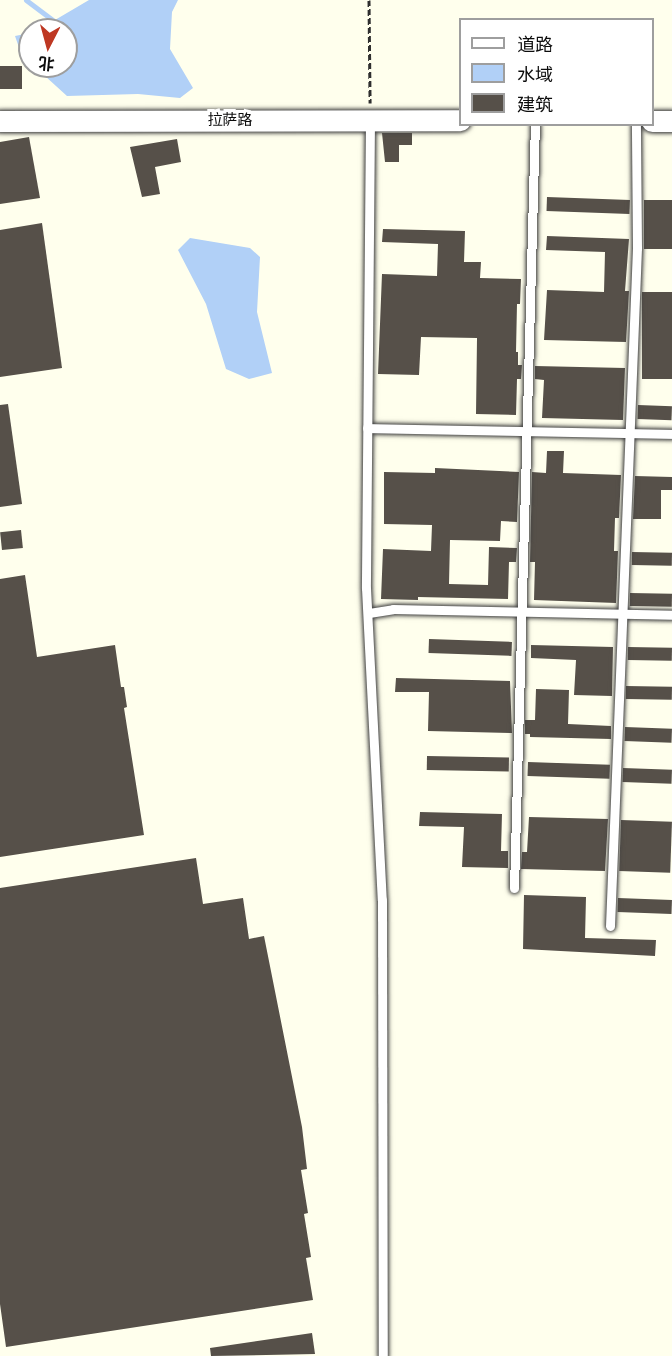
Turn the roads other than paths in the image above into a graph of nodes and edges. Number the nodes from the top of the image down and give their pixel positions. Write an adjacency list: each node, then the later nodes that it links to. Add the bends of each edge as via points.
1 (370, 119): 2 (street, 拉萨路); 3 (street, 拉萨路); 8 (lane)
2 (459, 120)
3 (0, 121)
4 (654, 121): 5 (street)
5 (672, 121)
6 (535, 126): 9 (lane)
7 (636, 126): 10 (lane, via 637,248)
8 (367, 428): 9 (lane); 14 (lane)
9 (526, 431): 10 (lane); 12 (lane)
10 (629, 434): 11 (lane); 13 (lane)
11 (672, 435)
12 (521, 612): 13 (lane); 14 (lane, via 393,609); 16 (lane)
13 (622, 612): 15 (lane); 17 (lane)
14 (369, 613): 18 (lane, via 382,900)
15 (672, 615)
16 (514, 888)
17 (610, 926)
18 (383, 1356)

